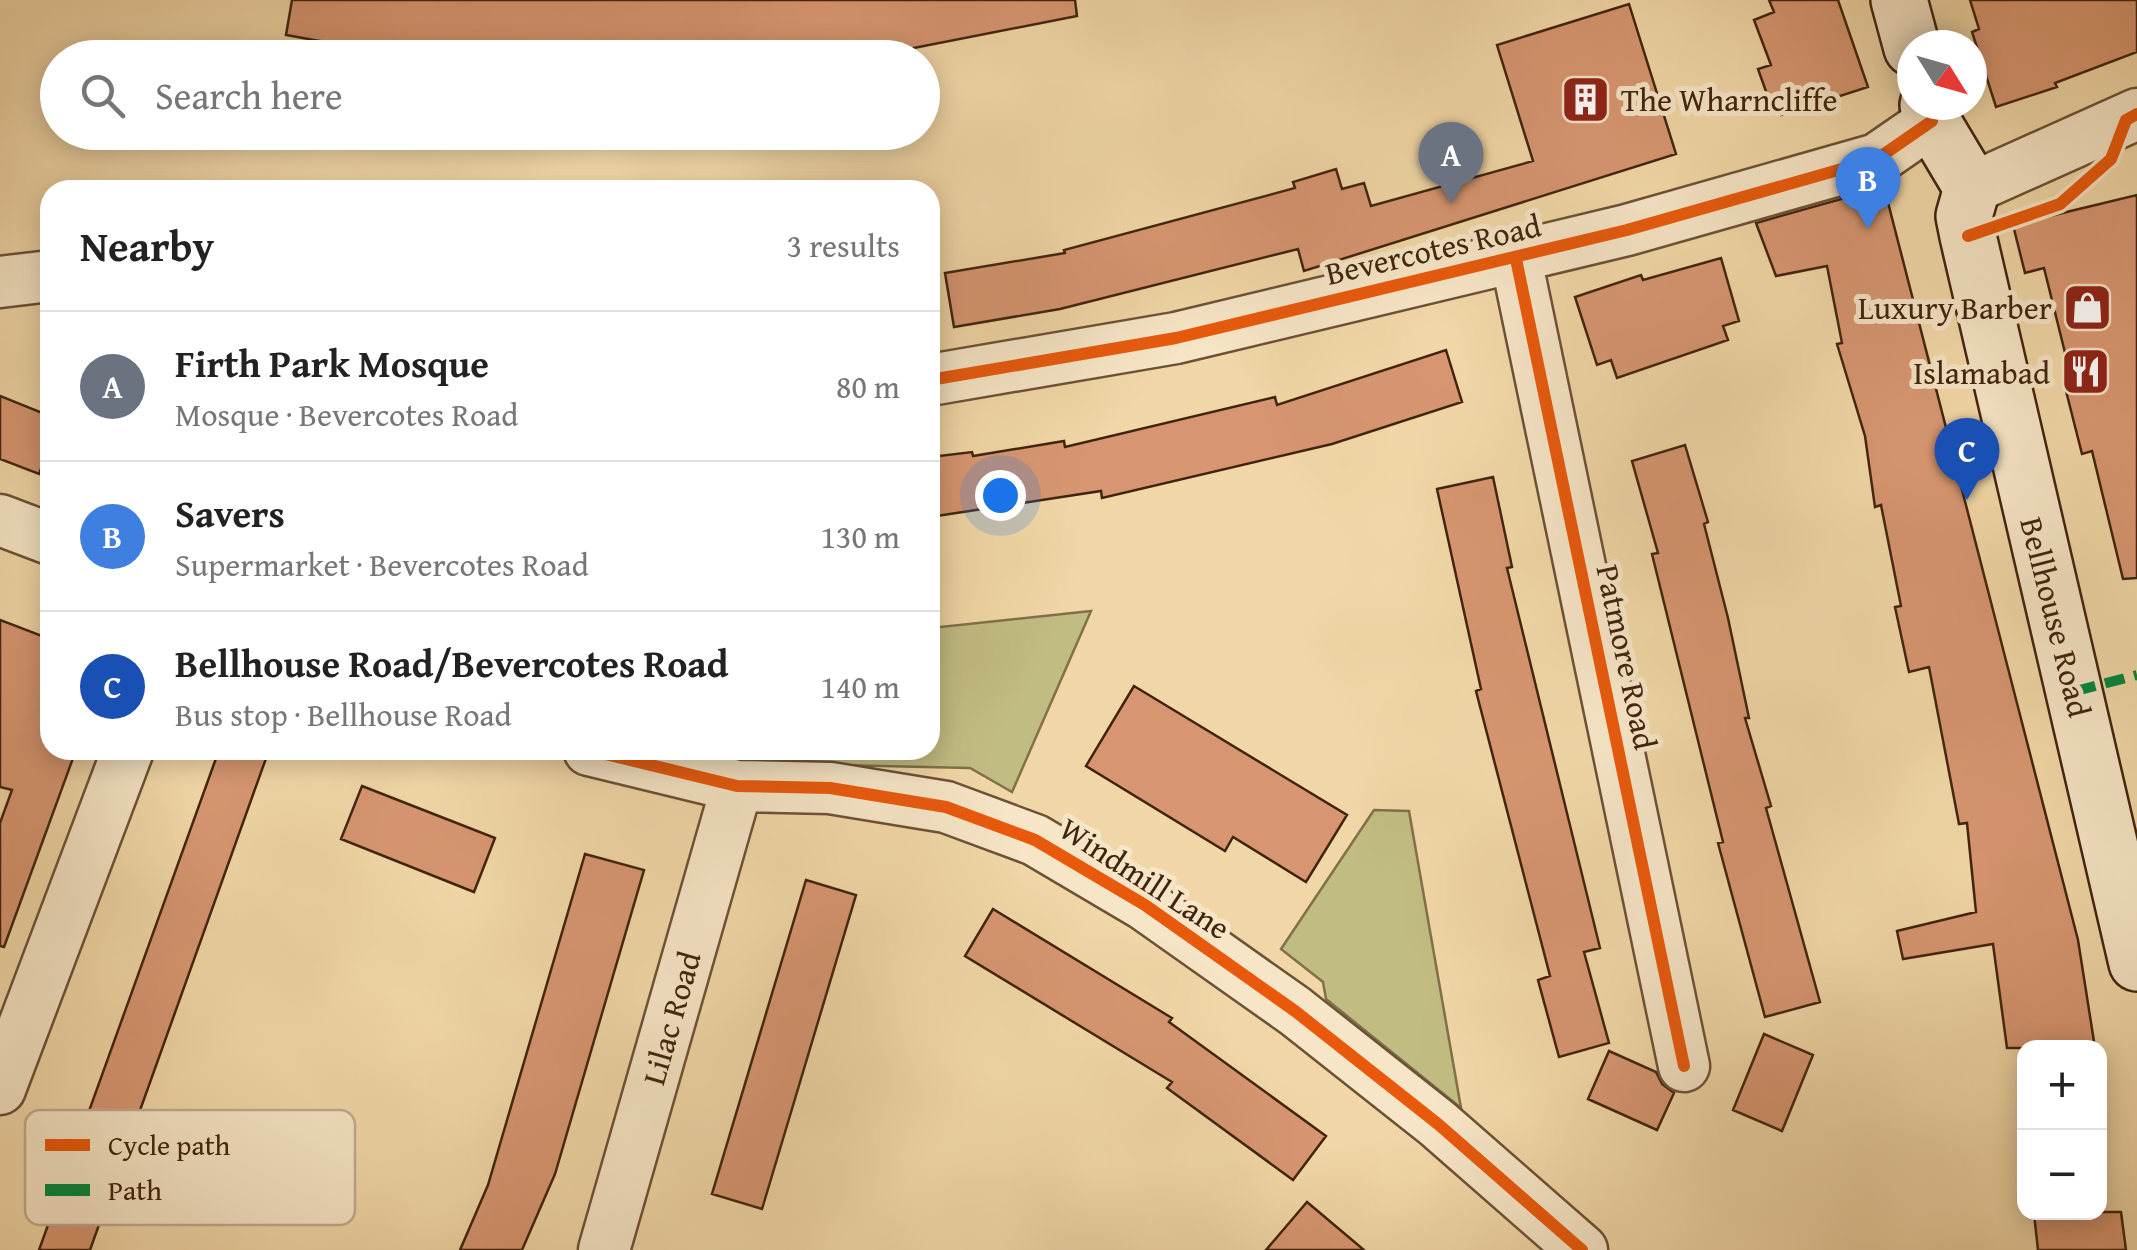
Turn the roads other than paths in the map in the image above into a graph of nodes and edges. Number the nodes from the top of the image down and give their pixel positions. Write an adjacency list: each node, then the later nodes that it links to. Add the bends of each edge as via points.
1 (1899, 0): 2 (main road)
2 (1907, 30)
3 (2137, 114): 6 (street)
4 (1922, 120): 7 (street, Bevercotes Road, via 1877,159)
5 (1934, 120): 6 (main road)
6 (1972, 188): 16 (main road, Bellhouse Road, via 1964,216 1968,236)
7 (1516, 259): 10 (street, Bevercotes Road, via 1176,338); 17 (street, Patmore Road)
8 (40, 277): 9 (street)
9 (0, 282)
10 (940, 378)
11 (0, 520): 12 (street)
12 (40, 535)
13 (124, 760): 18 (street)
14 (630, 760): 15 (street, Windmill Lane)
15 (737, 786): 19 (street, Lilac Road); 20 (street, Windmill Lane, via 830,788 946,807 1035,840 1145,905 1295,1010)
16 (2137, 963)
17 (1684, 1066)
18 (0, 1090)
19 (615, 1247)
20 (1582, 1250)

